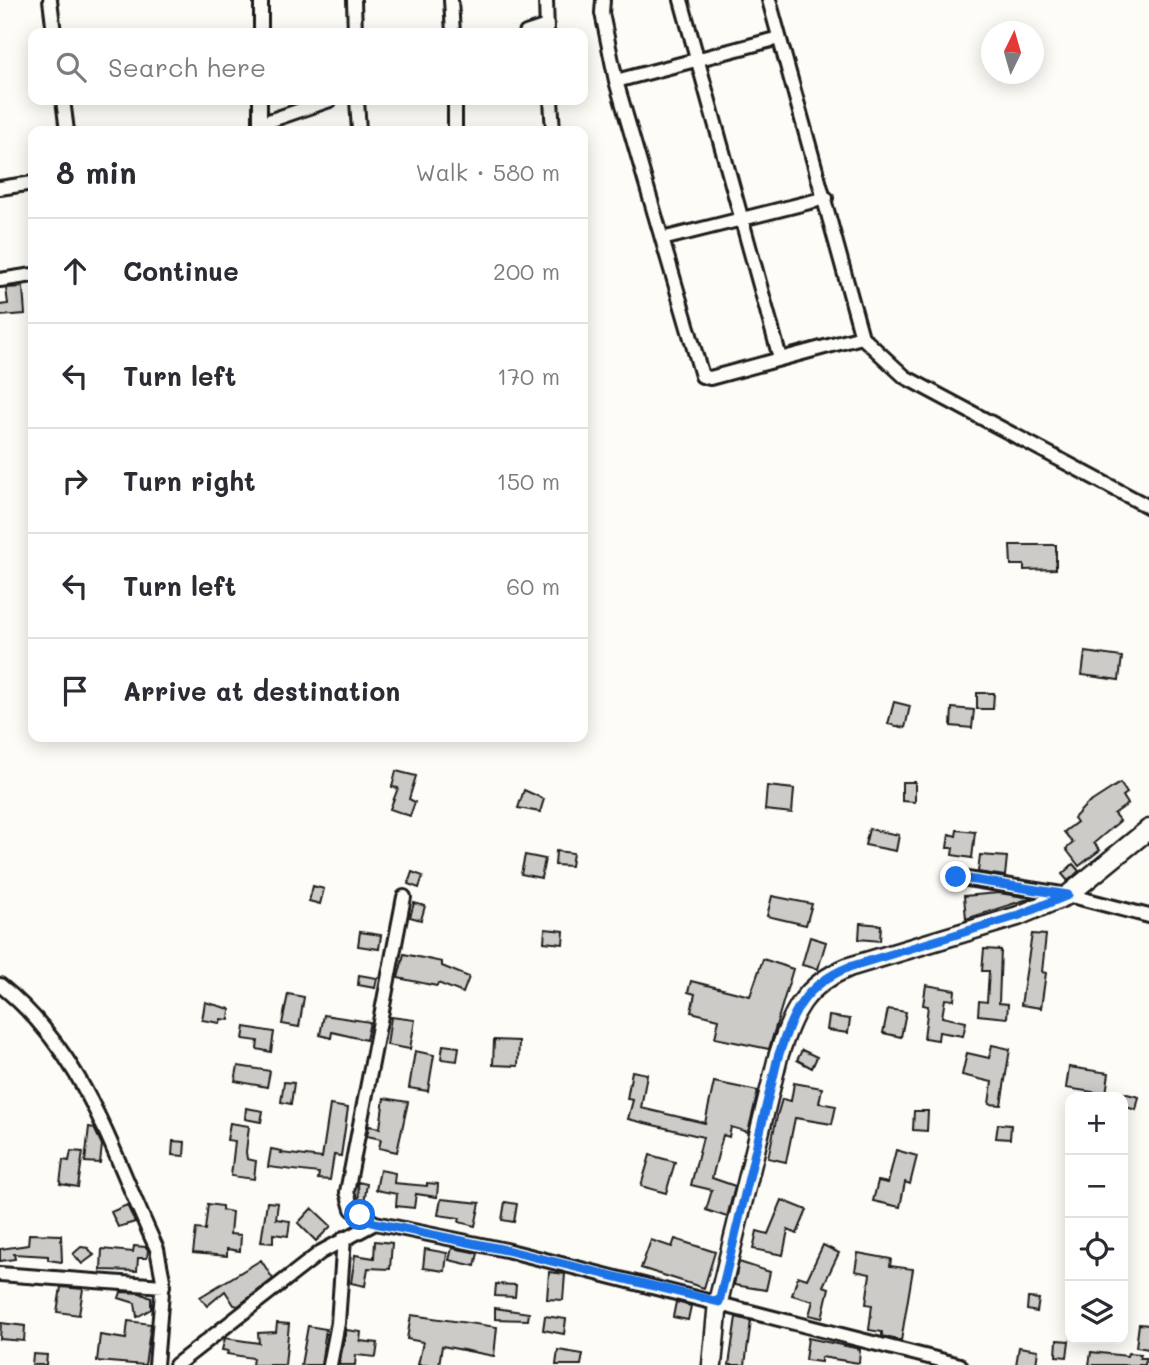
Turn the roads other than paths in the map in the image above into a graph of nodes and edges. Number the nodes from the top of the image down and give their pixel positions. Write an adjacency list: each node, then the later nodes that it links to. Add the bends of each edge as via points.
1 (50, 0): 9 (street)
2 (261, 0): 10 (street)
3 (354, 0): 11 (street)
4 (451, 0): 12 (street)
5 (546, 0): 13 (street)
6 (603, 0): 16 (street)
7 (681, 0): 15 (street)
8 (769, 0): 14 (street)
9 (53, 28)
10 (261, 28)
11 (355, 28)
12 (453, 28)
13 (547, 28)
14 (779, 38): 15 (street); 31 (street)
15 (696, 59): 16 (street); 32 (street)
16 (616, 80): 33 (street)
17 (64, 105): 23 (street)
18 (260, 105): 24 (street)
19 (318, 105): 25 (street)
20 (357, 105): 26 (street)
21 (455, 105): 27 (street)
22 (551, 105): 28 (street)
23 (66, 126)
24 (260, 126)
25 (265, 126)
26 (359, 126)
27 (455, 126)
28 (553, 126)
29 (28, 184): 30 (street)
30 (0, 188)
31 (826, 198): 32 (street); 36 (street)
32 (743, 219): 33 (street); 37 (street)
33 (662, 239): 37 (street, via 702,376 710,378)
34 (28, 276): 35 (street)
35 (0, 280)
36 (862, 337): 37 (street); 38 (street, via 905,377)
37 (780, 358)
38 (1149, 507)
39 (1149, 829): 41 (main road)
40 (956, 877): 41 (street)
41 (1068, 895): 43 (street); 49 (main road, via 1017,916 849,967 806,995 791,1017 778,1057)
42 (404, 897): 45 (street, via 347,1192 352,1209)
43 (1149, 916)
44 (0, 985): 48 (street, via 42,1023 79,1075 157,1249)
45 (375, 1223): 46 (street); 49 (street)
46 (344, 1238): 51 (street); 52 (street)
47 (0, 1274): 48 (street)
48 (163, 1286): 50 (street)
49 (719, 1302): 53 (main road); 54 (street)
50 (156, 1365)
51 (176, 1365)
52 (330, 1365)
53 (712, 1365)
54 (960, 1365)

